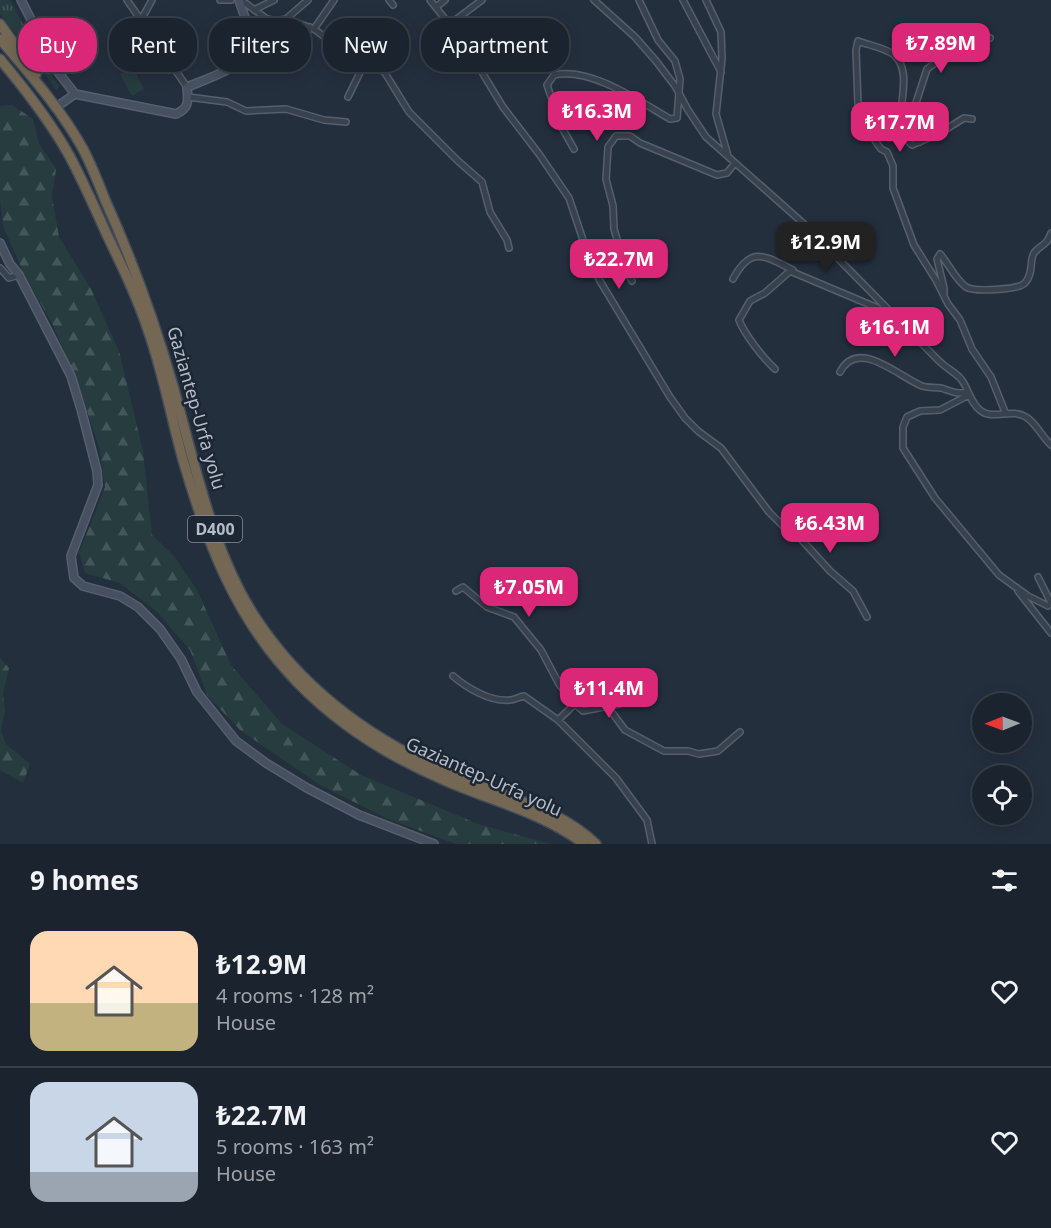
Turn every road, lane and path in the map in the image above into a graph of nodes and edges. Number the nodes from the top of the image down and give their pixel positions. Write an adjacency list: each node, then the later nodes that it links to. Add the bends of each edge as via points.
1 (21, 0): 40 (street, via 58,72)
2 (127, 0): 19 (street)
3 (152, 0): 20 (street)
4 (220, 0): 5 (street)
5 (231, 0)
6 (240, 0): 18 (street); 21 (street)
7 (274, 0): 18 (street)
8 (308, 0): 23 (street)
9 (430, 0): 17 (street)
10 (445, 0): 17 (street)
11 (482, 0): 25 (street)
12 (594, 0): 39 (street, via 634,37)
13 (639, 0): 39 (street, via 658,40 675,61)
14 (683, 0): 37 (street)
15 (706, 0): 37 (street, via 721,32)
16 (332, 1): 27 (street)
17 (436, 7): 24 (street)
18 (254, 10): 22 (street)
19 (140, 18)
20 (142, 18)
21 (245, 18)
22 (266, 18)
23 (287, 18)
24 (445, 18)
25 (458, 18)
26 (0, 24): 44 (highway, via 41,81)
27 (312, 28): 28 (street)
28 (323, 36)
29 (990, 38): 47 (street, via 978,33 945,33 941,37 946,51 927,69 909,124)
30 (0, 39): 44 (highway, Gaziantep-Urfa yolu / D400)
31 (0, 59): 78 (highway, Gaziantep-Urfa yolu / D400, via 69,155 127,275 148,330 202,518 226,583 250,624 298,683 357,732 442,780 547,820)
32 (177, 72): 38 (street)
33 (224, 72): 38 (street)
34 (360, 72): 42 (street)
35 (384, 72): 53 (street, via 409,112 482,182 490,212)
36 (482, 72): 69 (street, via 569,198 600,281 670,398 698,431 721,448 769,512 853,591)
37 (721, 74): 49 (street, via 716,114)
38 (187, 87): 41 (street)
39 (679, 92): 48 (street, via 679,114 674,120 615,88 565,73 555,75 547,85 561,126); 49 (street, via 706,137)
40 (75, 94): 41 (street, via 176,114 183,111); 44 (street)
41 (188, 97): 43 (street); 46 (street, via 227,102 246,111 286,109)
42 (348, 97)
43 (204, 99)
44 (55, 108): 79 (highway, Gaziantep-Urfa yolu / D400, via 83,149 136,271 210,515 234,579 257,620 303,677 361,726 445,772 551,813)
45 (972, 119): 47 (street, via 964,118)
46 (346, 122)
47 (920, 142): 59 (street, via 912,144 903,136 901,65 893,54 858,41 858,104 876,142 887,152 893,166 893,188 914,245)
48 (574, 149)
49 (728, 157): 50 (street)
50 (735, 163): 58 (street, via 727,173 717,175 630,136 616,136 608,147 606,179 614,229); 60 (street)
51 (1051, 233): 59 (street, via 1048,242 1035,252 1029,277 1018,288 968,288 940,254 937,259)
52 (0, 243): 56 (street)
53 (509, 248)
54 (0, 268): 56 (street, via 9,278)
55 (793, 270): 57 (street, via 758,255 744,262); 60 (street); 61 (street, via 750,302 738,320 765,360)
56 (19, 275): 77 (street, via 70,376 97,471 98,485 70,556 74,578 83,586 120,596 160,629 198,692 236,741 307,788 359,815)
57 (733, 279)
58 (632, 281)
59 (944, 294): 64 (street, via 972,350 991,377)
60 (896, 316): 63 (street, via 955,374)
61 (776, 369)
62 (840, 372): 63 (street, via 850,360 871,360 922,386)
63 (968, 394): 64 (street, via 983,413); 67 (street, via 940,410 920,411 908,417 903,427 903,448 946,512 999,575)
64 (1005, 412): 65 (street, via 1027,417)
65 (1051, 445)
66 (1038, 577): 67 (street, via 1050,606)
67 (1016, 588): 70 (street)
68 (456, 591): 73 (street, via 463,586 487,606 514,618 541,650)
69 (867, 617)
70 (1051, 633)
71 (453, 676): 75 (street, via 464,686 488,696 509,700 524,696)
72 (627, 687): 74 (street, via 620,704)
73 (574, 704): 74 (street, via 583,711); 75 (street)
74 (608, 707): 76 (street, via 625,730 664,751 718,751)
75 (558, 720): 80 (street, via 616,778 647,820)
76 (740, 732)
77 (434, 844)
78 (584, 844)
79 (596, 844)
80 (652, 844)

